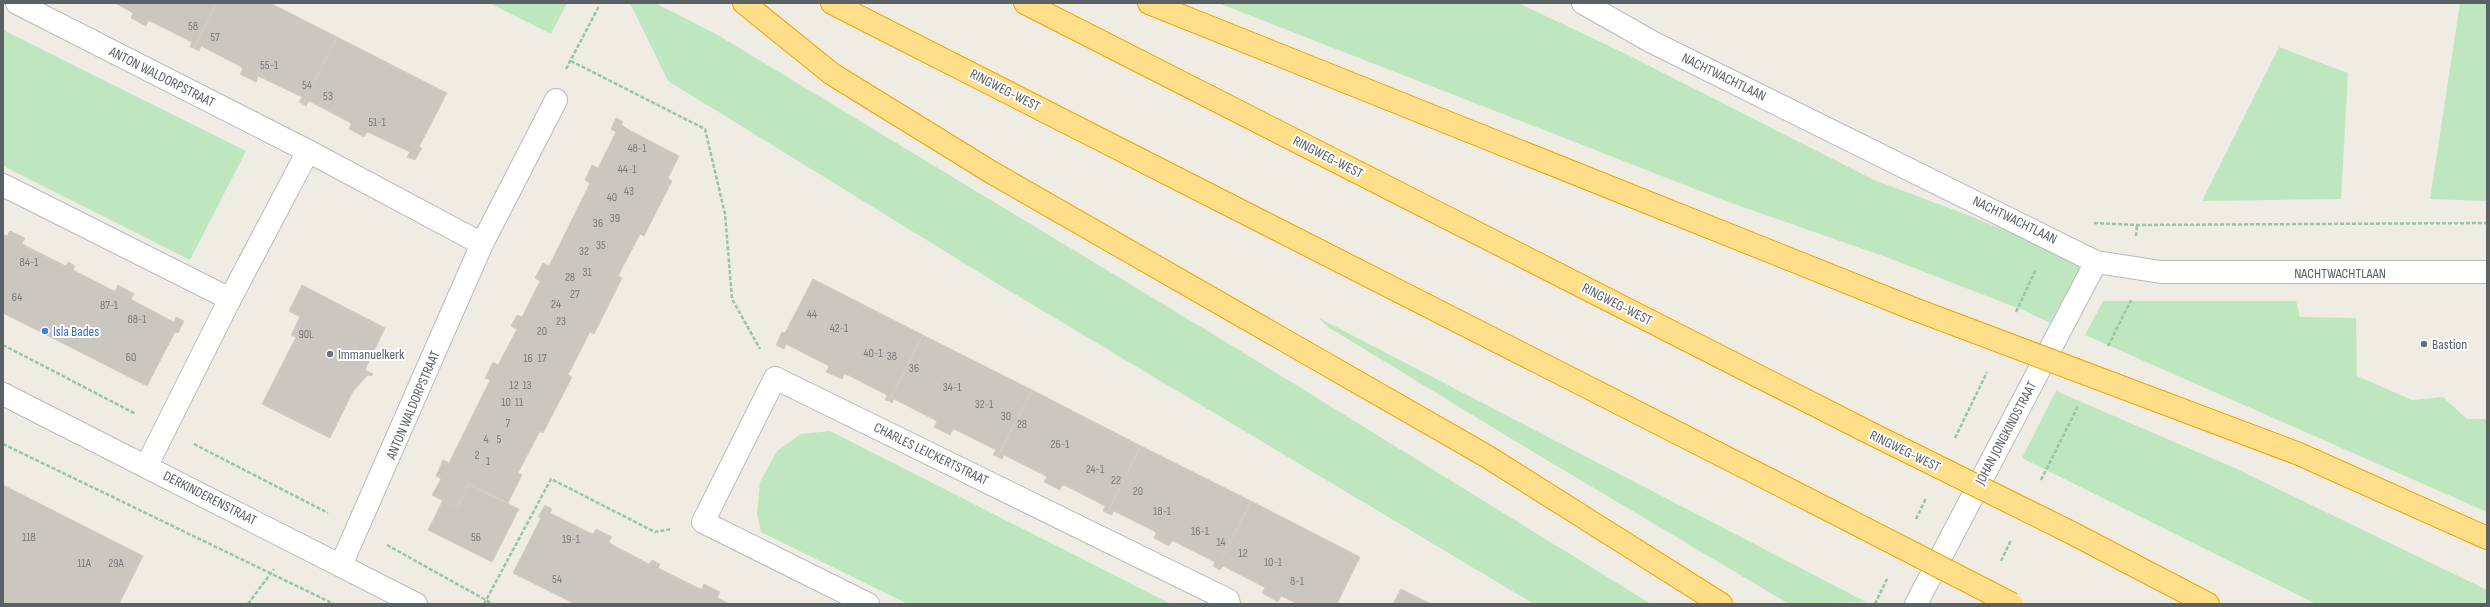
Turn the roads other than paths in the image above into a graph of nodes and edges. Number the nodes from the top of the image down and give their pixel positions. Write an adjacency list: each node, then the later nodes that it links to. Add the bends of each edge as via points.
1 (17, 3): 8 (street, ANTON WALDORPSTRAAT)
2 (744, 3): 21 (highway, via 832,74 859,91 991,172 1488,457)
3 (832, 3): 23 (highway, RINGWEG-WEST, bridge)
4 (1025, 3): 24 (highway, RINGWEG-WEST, bridge)
5 (1149, 3): 16 (highway, bridge, via 1914,309 2299,454)
6 (1583, 3): 11 (street, NACHTWACHTLAAN, via 1652,42)
7 (556, 100): 10 (street, ANTON WALDORPSTRAAT)
8 (308, 151): 10 (street, ANTON WALDORPSTRAAT); 13 (street)
9 (3, 185): 13 (street)
10 (482, 244): 17 (street, ANTON WALDORPSTRAAT, via 359,530)
11 (2096, 262): 12 (street, NACHTWACHTLAAN, via 2161,272); 22 (street, JOHAN JONGKINDSTRAAT)
12 (2487, 272)
13 (230, 300): 15 (street)
14 (3, 394): 15 (street, DERKINDERENSTRAAT)
15 (147, 465): 17 (street, DERKINDERENSTRAAT)
16 (2487, 538)
17 (341, 565): 18 (street, DERKINDERENSTRAAT)
18 (416, 604)
19 (868, 604): 20 (street, CHARLES LEICKERTSTRAAT, via 703,522 775,378 1228,600)
20 (1229, 604)
21 (1721, 604)
22 (1916, 604)
23 (2012, 604)
24 (2208, 604)

